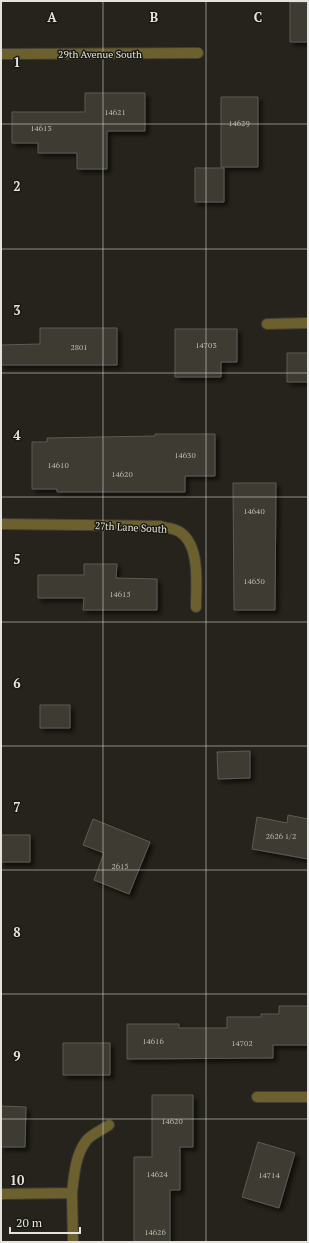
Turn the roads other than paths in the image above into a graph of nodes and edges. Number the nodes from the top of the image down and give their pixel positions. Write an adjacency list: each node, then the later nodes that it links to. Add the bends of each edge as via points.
1 (198, 53): 2 (street, 29th Avenue South)
2 (1, 54)
3 (267, 324): 4 (street)
4 (308, 324)
5 (1, 524): 6 (street, 27th Lane South, via 160,526 178,531 189,541 195,558)
6 (196, 607)
7 (257, 1097): 8 (street)
8 (308, 1097)
9 (109, 1125): 10 (street, via 86,1140 76,1166)
10 (72, 1193): 11 (street); 12 (street)
11 (1, 1194)
12 (73, 1242)

